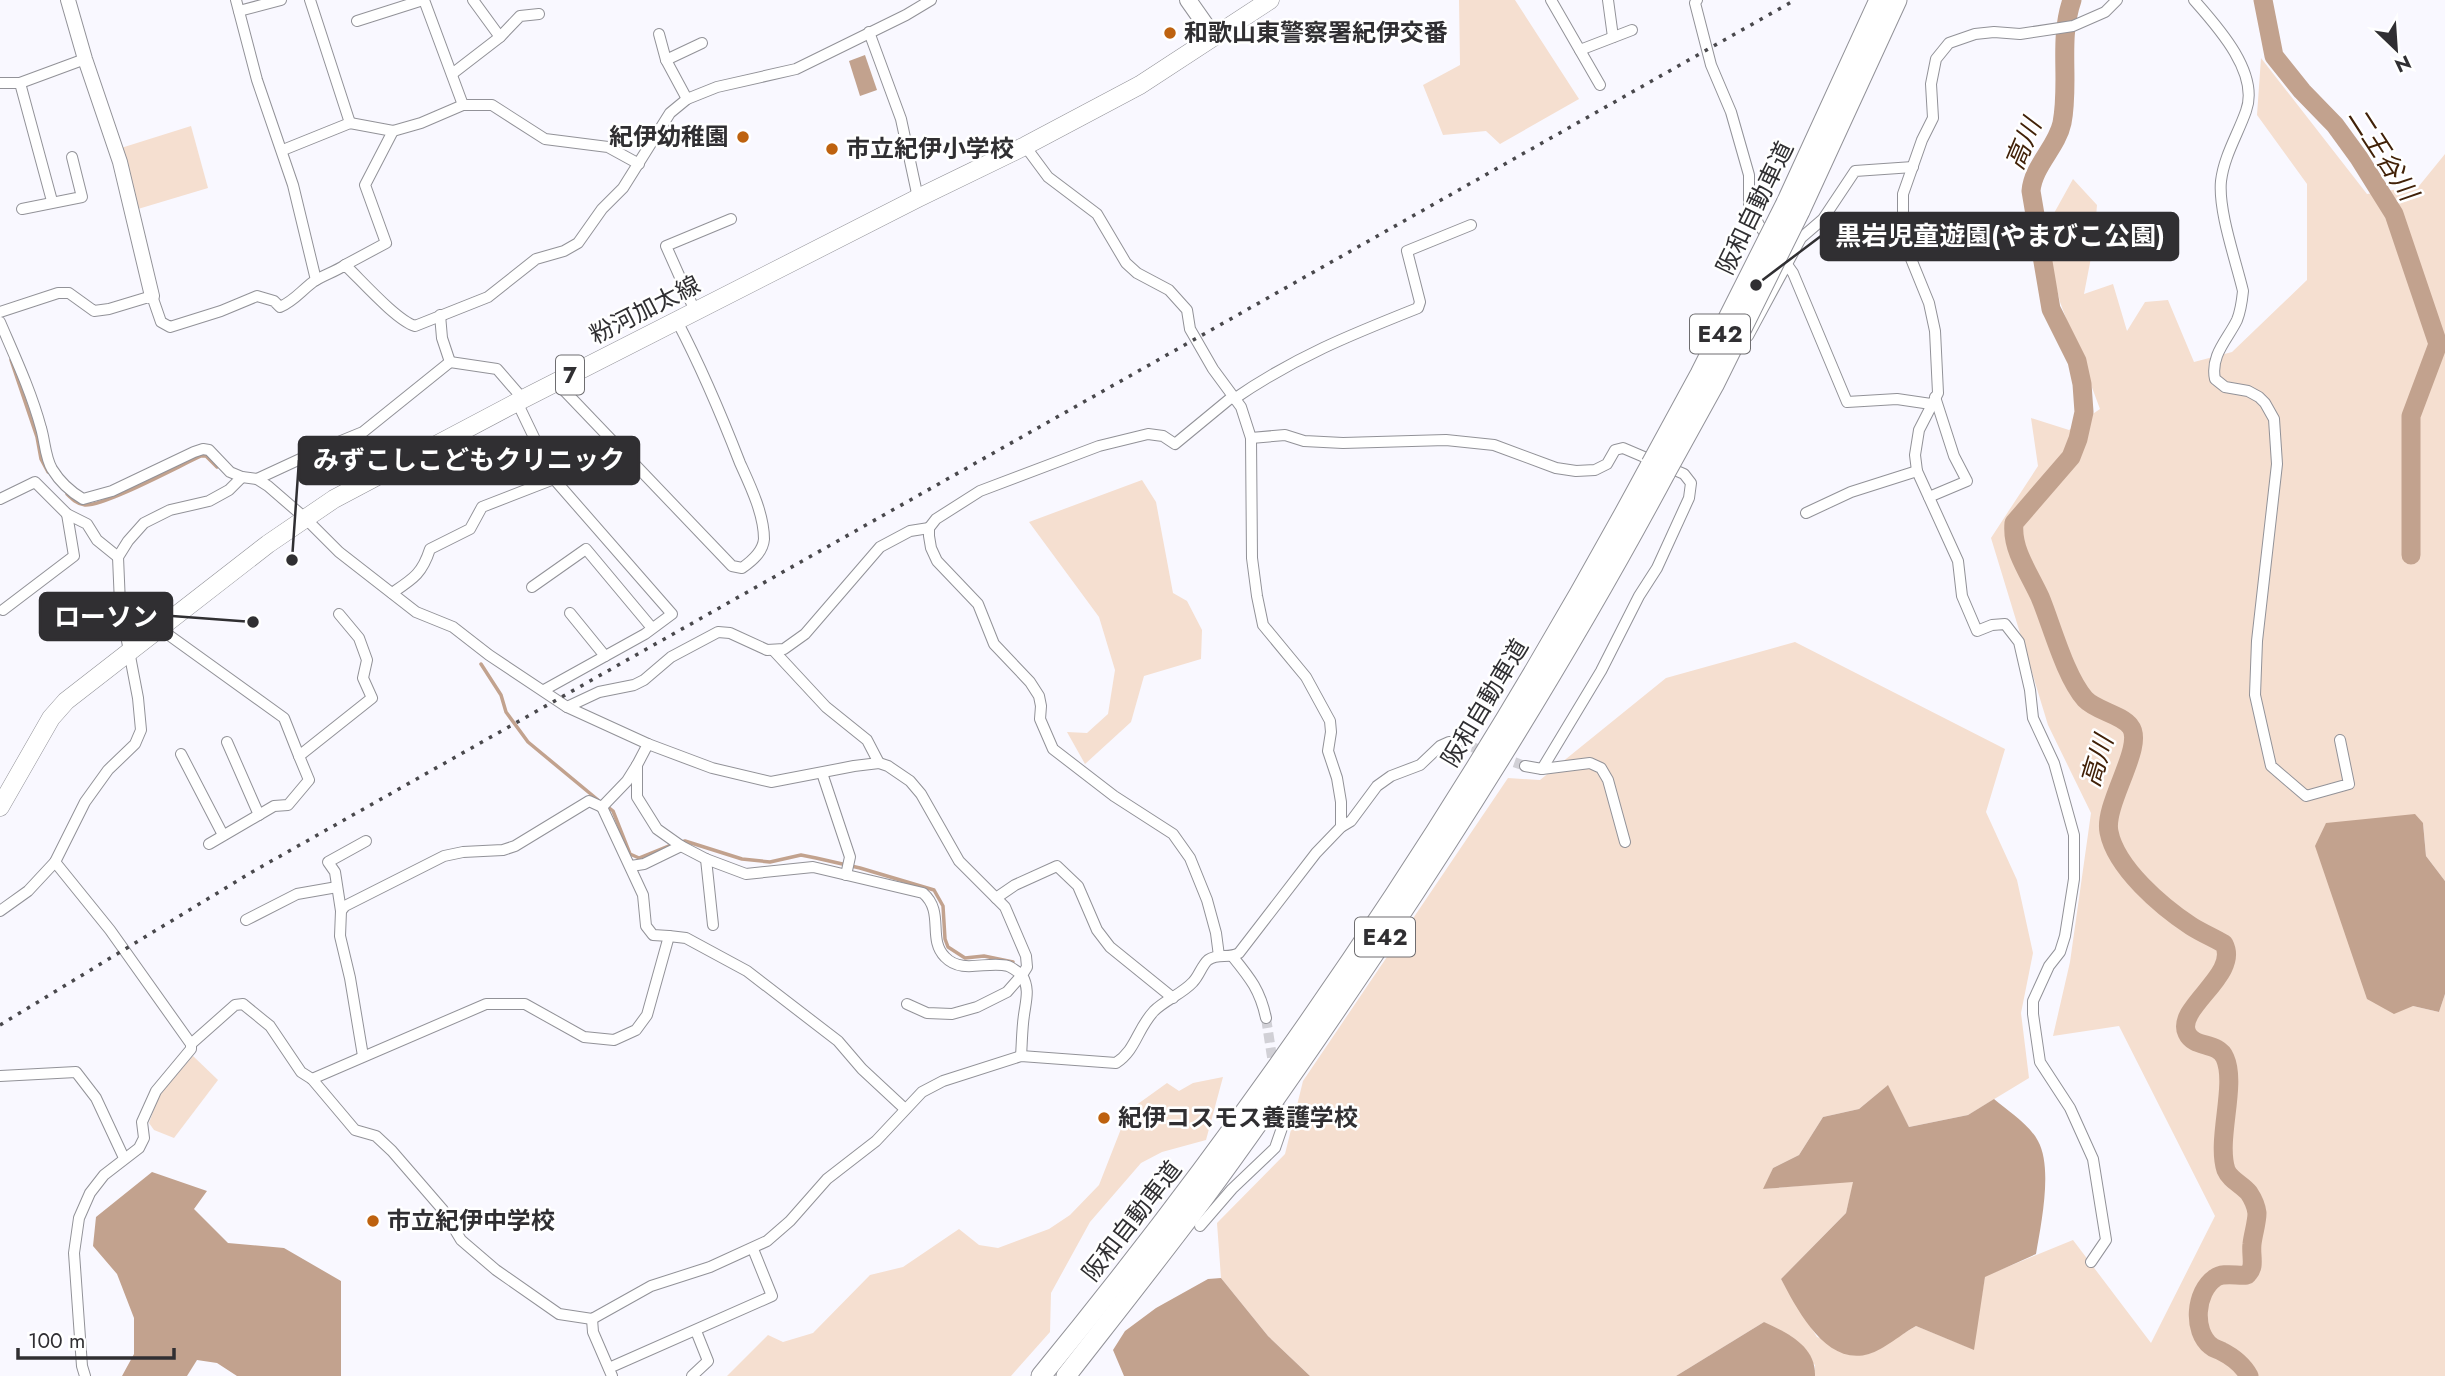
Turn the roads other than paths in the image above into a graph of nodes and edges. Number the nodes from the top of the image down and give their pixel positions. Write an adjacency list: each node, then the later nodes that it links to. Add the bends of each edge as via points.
1 (68, 0): 27 (street)
2 (281, 0): 16 (street)
3 (310, 0): 35 (street)
4 (424, 0): 18 (street); 29 (street)
5 (473, 0): 22 (street)
6 (931, 0): 20 (street)
7 (1188, 0): 23 (main road)
8 (1270, 0): 23 (main road, 粉河加太線 / 7)
9 (1551, 0): 26 (street)
10 (1608, 0): 24 (street)
11 (1697, 0): 48 (street, via 1711,65 1731,112 1749,175 1749,204)
12 (1879, 0): 44 (highway, 阪和自動車道 / E42)
13 (1897, 0): 44 (highway, 阪和自動車道 / E42)
14 (2118, 0): 41 (street, via 2105,12 2073,26 2020,34 1975,34 1949,43 1936,59 1931,84 1933,118)
15 (2194, 0): 87 (street, via 2231,45 2246,76 2249,97 2221,183 2242,303 2213,370 2215,379 2225,387 2259,397 2274,419 2277,464 2255,695 2271,766 2306,796 2349,785)
16 (238, 6): 38 (street, via 257,80)
17 (538, 13): 22 (street, via 520,16)
18 (357, 21)
19 (1632, 30): 24 (street)
20 (869, 32): 33 (street, via 796,69 717,86); 42 (street, via 901,119)
21 (659, 34): 28 (street)
22 (500, 37): 29 (street)
23 (1214, 37): 37 (main road, 粉河加太線 / 7, via 1140,85)
24 (1613, 37): 26 (street)
25 (702, 43): 28 (street)
26 (1580, 50): 32 (street)
27 (85, 59): 31 (street); 51 (street, via 120,162)
28 (666, 60): 33 (street)
29 (452, 74): 34 (street)
30 (0, 83): 31 (street)
31 (20, 83): 43 (street)
32 (1601, 85)
33 (687, 99): 40 (street, via 670,113)
34 (463, 104): 36 (street); 40 (street, via 492,105 545,139 608,147)
35 (350, 123): 36 (street); 38 (street)
36 (394, 131): 49 (street, via 365,185 386,243)
37 (1025, 146): 42 (main road, 粉河加太線 / 7); 59 (street, via 1048,177 1097,214 1126,263 1169,290 1187,310 1190,329)
38 (282, 149): 50 (street)
39 (72, 158): 43 (street, via 82,197)
40 (639, 164): 54 (street, via 578,243 536,260 488,297)
41 (1913, 167): 48 (street, via 1855,171 1823,219 1801,238); 61 (street, via 1903,194 1903,219 1907,249 1935,331 1938,393)
42 (918, 198): 53 (main road, 粉河加太線 / 7)
43 (52, 201): 45 (street)
44 (1793, 207): 63 (highway, 阪和自動車道 / E42, bridge, via 1714,385)
45 (22, 209)
46 (731, 219): 53 (street, via 666,246)
47 (1471, 225): 59 (street, via 1408,251 1418,308 1292,362)
48 (1787, 264): 61 (street, via 1847,402); 63 (street)
49 (345, 265): 50 (street); 54 (street, via 408,324 415,326)
50 (316, 280): 51 (street, via 294,301 280,307 257,296 170,327 160,322)
51 (152, 296): 52 (street, via 94,311 69,293 58,293)
52 (0, 312)
53 (695, 312): 55 (main road, 粉河加太線 / 7)
54 (440, 315): 57 (street)
55 (677, 321): 58 (main road, 粉河加太線 / 7); 58 (street, via 706,376 763,527 764,542 742,568 732,566)
56 (0, 322): 65 (street, via 21,366 48,460 72,493 83,499 112,491 203,449)
57 (450, 362): 60 (street, via 497,369); 66 (street, via 363,432)
58 (556, 382): 60 (main road, 粉河加太線 / 7)
59 (1233, 398): 62 (street, via 1241,407); 73 (street, via 1175,444 1149,434 1099,446 980,491)
60 (520, 401): 67 (street); 72 (main road, 粉河加太線 / 7)
61 (1933, 401): 64 (street, via 1919,430 1914,455); 68 (street, via 1966,481)
62 (1251, 438): 63 (street, via 1285,435 1343,443 1446,440 1494,445 1576,471 1595,470 1623,448); 101 (street, via 1252,558 1263,625 1307,677 1330,721 1328,751 1339,790)
63 (1664, 469): 96 (street, via 1684,474 1691,483 1689,498 1657,568); 140 (highway, 阪和自動車道 / E42, via 1599,560 1375,924 1296,1039 1189,1189); 141 (highway, 阪和自動車道 / E42, via 1612,572 1544,688 1321,1034)
64 (1917, 471): 68 (street); 70 (street, via 1851,492)
65 (242, 477): 66 (street); 74 (street, via 209,501 170,510 144,523)
66 (257, 479): 72 (street)
67 (554, 480): 76 (street, via 482,508 470,529 430,549 424,568); 81 (street, via 672,614)
68 (1929, 497): 134 (street, via 1958,561 1962,596 1977,631 2005,624 2019,642 2034,718 2054,763 2074,835 2074,879 2065,936 2033,1001 2033,1014 2040,1062 2070,1108 2093,1159 2106,1240)
69 (0, 499): 71 (street, via 36,482)
70 (1806, 513)
71 (67, 514): 74 (street, via 87,524 96,540); 77 (street, via 74,556)
72 (305, 518): 76 (street, via 339,552); 80 (main road, 粉河加太線 / 7)
73 (929, 528): 82 (street, via 910,531 880,547 805,634); 118 (street, via 937,561 978,604 994,644 1039,696 1040,719 1053,750 1173,834 1190,858 1216,933)
74 (118, 556): 83 (street)
75 (532, 587): 81 (street, via 586,550)
76 (392, 593): 85 (street, via 416,612 453,627)
77 (4, 610)
78 (570, 613): 84 (street)
79 (339, 614): 92 (street, via 359,638 367,660 363,678 372,698)
80 (159, 628): 83 (main road, 粉河加太線 / 7); 92 (street, via 284,718)
81 (652, 628): 84 (street)
82 (774, 651): 86 (street, via 718,632 671,657 634,685 599,692); 93 (street, via 826,707 867,740)
83 (129, 652): 98 (main road, 粉河加太線 / 7, via 51,718); 108 (street, via 141,730 135,744 85,802)
84 (605, 656): 85 (street)
85 (544, 690): 86 (street)
86 (567, 707): 90 (street)
87 (2340, 740)
88 (1458, 742): 101 (street, via 1440,746 1420,765 1377,786 1351,821)
89 (227, 743): 100 (street)
90 (648, 744): 94 (street); 97 (street, via 712,768 771,782)
91 (181, 754): 102 (street)
92 (299, 756): 100 (street, via 309,780 288,805)
93 (879, 764): 97 (street); 112 (street, via 910,781 958,861)
94 (637, 765): 99 (street); 106 (street, via 637,797 657,829)
95 (1525, 766): 96 (street)
96 (1542, 769): 104 (street, via 1590,763 1601,768)
97 (822, 773): 110 (street, via 850,857)
98 (0, 807)
99 (602, 807): 109 (street); 114 (street, via 589,801 503,850 444,856)
100 (258, 815): 102 (street)
101 (1341, 827): 119 (street)
102 (223, 835): 105 (street)
103 (366, 841): 111 (street, via 328,862)
104 (1625, 842)
105 (209, 844)
106 (681, 846): 107 (street); 109 (street)
107 (706, 859): 110 (street, via 746,874 813,867); 116 (street)
108 (55, 862): 113 (street, via 28,891); 124 (street)
109 (631, 866): 117 (street, via 643,895 646,926 653,935)
110 (846, 875): 120 (street, via 923,893 934,908 937,947 946,960 965,967 1007,966)
111 (337, 887): 114 (street); 115 (street, via 297,894)
112 (996, 898): 120 (street, via 1005,907 1026,956); 121 (street, via 1057,866 1078,886 1097,930 1110,947)
113 (0, 911)
114 (341, 911): 125 (street, via 340,936)
115 (246, 920)
116 (713, 925)
117 (669, 936): 125 (street, via 647,1014 636,1030 614,1040 584,1037 526,1004 486,1004); 129 (street, via 686,938 747,971 838,1041)
118 (1219, 956): 119 (street); 121 (street, via 1207,961 1194,981)
119 (1233, 957): 123 (street, via 1262,996)
120 (1022, 975): 122 (street, via 1007,992 951,1014 927,1013); 126 (street, via 1028,996)
121 (1173, 999): 126 (street, via 1156,1009 1140,1028 1127,1056 1116,1063)
122 (906, 1003)
123 (1266, 1018)
124 (191, 1044): 128 (street, via 243,1004 270,1026); 131 (street, via 156,1091 142,1122 144,1138 139,1148)
125 (363, 1056): 128 (street)
126 (1021, 1056): 129 (street, via 943,1081 922,1092)
127 (0, 1076): 131 (street, via 76,1072 96,1098)
128 (312, 1079): 135 (street, via 355,1130 376,1136 392,1151 443,1210 461,1240 559,1314)
129 (905, 1109): 133 (street, via 876,1141 827,1178 790,1221)
130 (1283, 1125): 132 (street, via 1275,1148)
131 (124, 1158): 138 (street, via 104,1175 79,1218 74,1254)
132 (1200, 1226)
133 (753, 1249): 135 (street, via 651,1286); 136 (street, via 772,1296)
134 (2091, 1262)
135 (592, 1319): 137 (street)
136 (696, 1331): 137 (street); 139 (street, via 708,1361)
137 (610, 1372)
138 (85, 1376)
139 (692, 1376)
140 (1039, 1376)
141 (1066, 1376)

